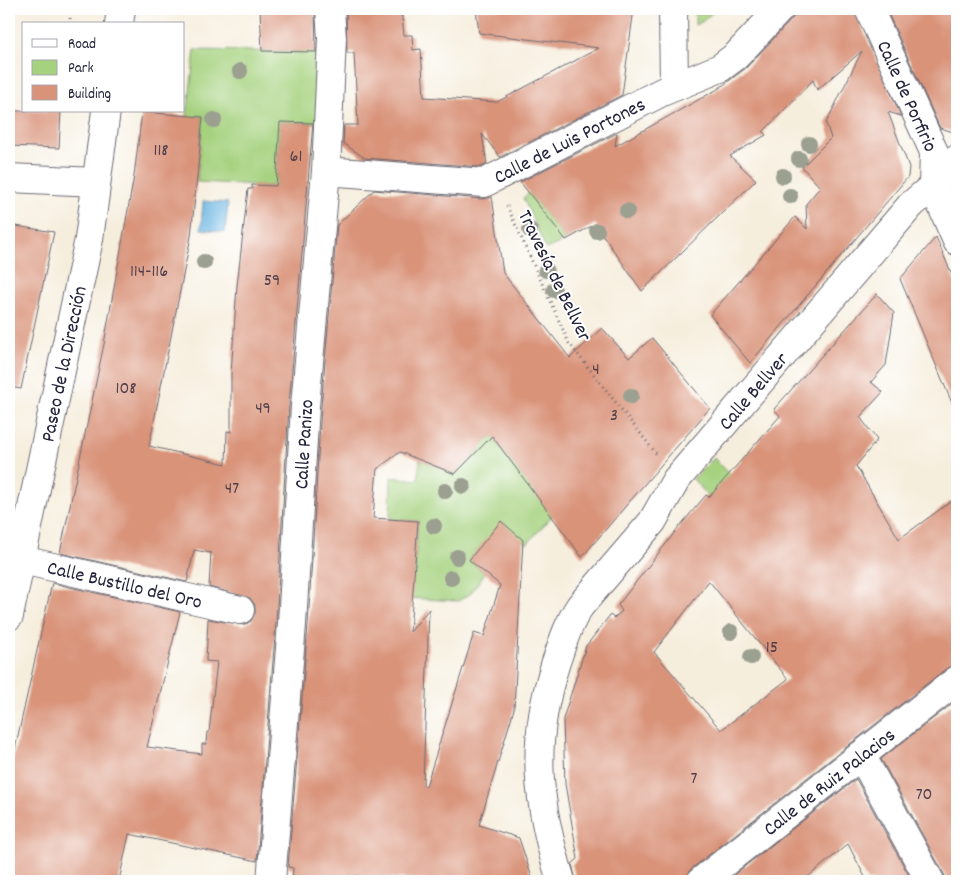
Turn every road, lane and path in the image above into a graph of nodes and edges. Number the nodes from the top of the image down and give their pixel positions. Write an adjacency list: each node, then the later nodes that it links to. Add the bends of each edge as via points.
1 (70, 9): 7 (path)
2 (121, 9): 8 (street)
3 (330, 9): 13 (street, Calle Panizo, via 332,38)
4 (673, 9): 9 (street)
5 (780, 9): 9 (street, Calle de Luis Portones, via 736,56 720,68)
6 (869, 9): 16 (street, Calle de Porfirio, via 934,152)
7 (70, 22)
8 (119, 22)
9 (674, 86): 12 (street, Calle de Luis Portones)
10 (106, 112): 15 (street, Paseo de la Dirección)
11 (957, 159): 16 (street, Calle Bellver)
12 (506, 171): 13 (street, Calle de Luis Portones, via 484,183); 18 (path, Travesía de Bellver, via 506,205 569,343)
13 (326, 172): 24 (street, Calle Panizo, via 305,406 292,624)
14 (9, 178): 15 (street)
15 (96, 182): 19 (street, Paseo de la Dirección, via 89,239)
16 (933, 186): 17 (street, Calle de Porfirio); 18 (street, Calle Bellver, via 911,205)
17 (957, 241)
18 (676, 480): 25 (street, Calle Bellver, via 652,522 580,606 565,634 542,714 539,755 545,816)
19 (16, 558): 20 (street, Calle Bustillo del Oro); 21 (street, Paseo de la Dirección)
20 (240, 610)
21 (9, 616)
22 (957, 680): 23 (street, Calle de Ruiz Palacios)
23 (861, 755): 26 (street, Calle de Ruiz Palacios); 27 (street)
24 (271, 881)
25 (561, 881)
26 (701, 881)
27 (930, 881)

